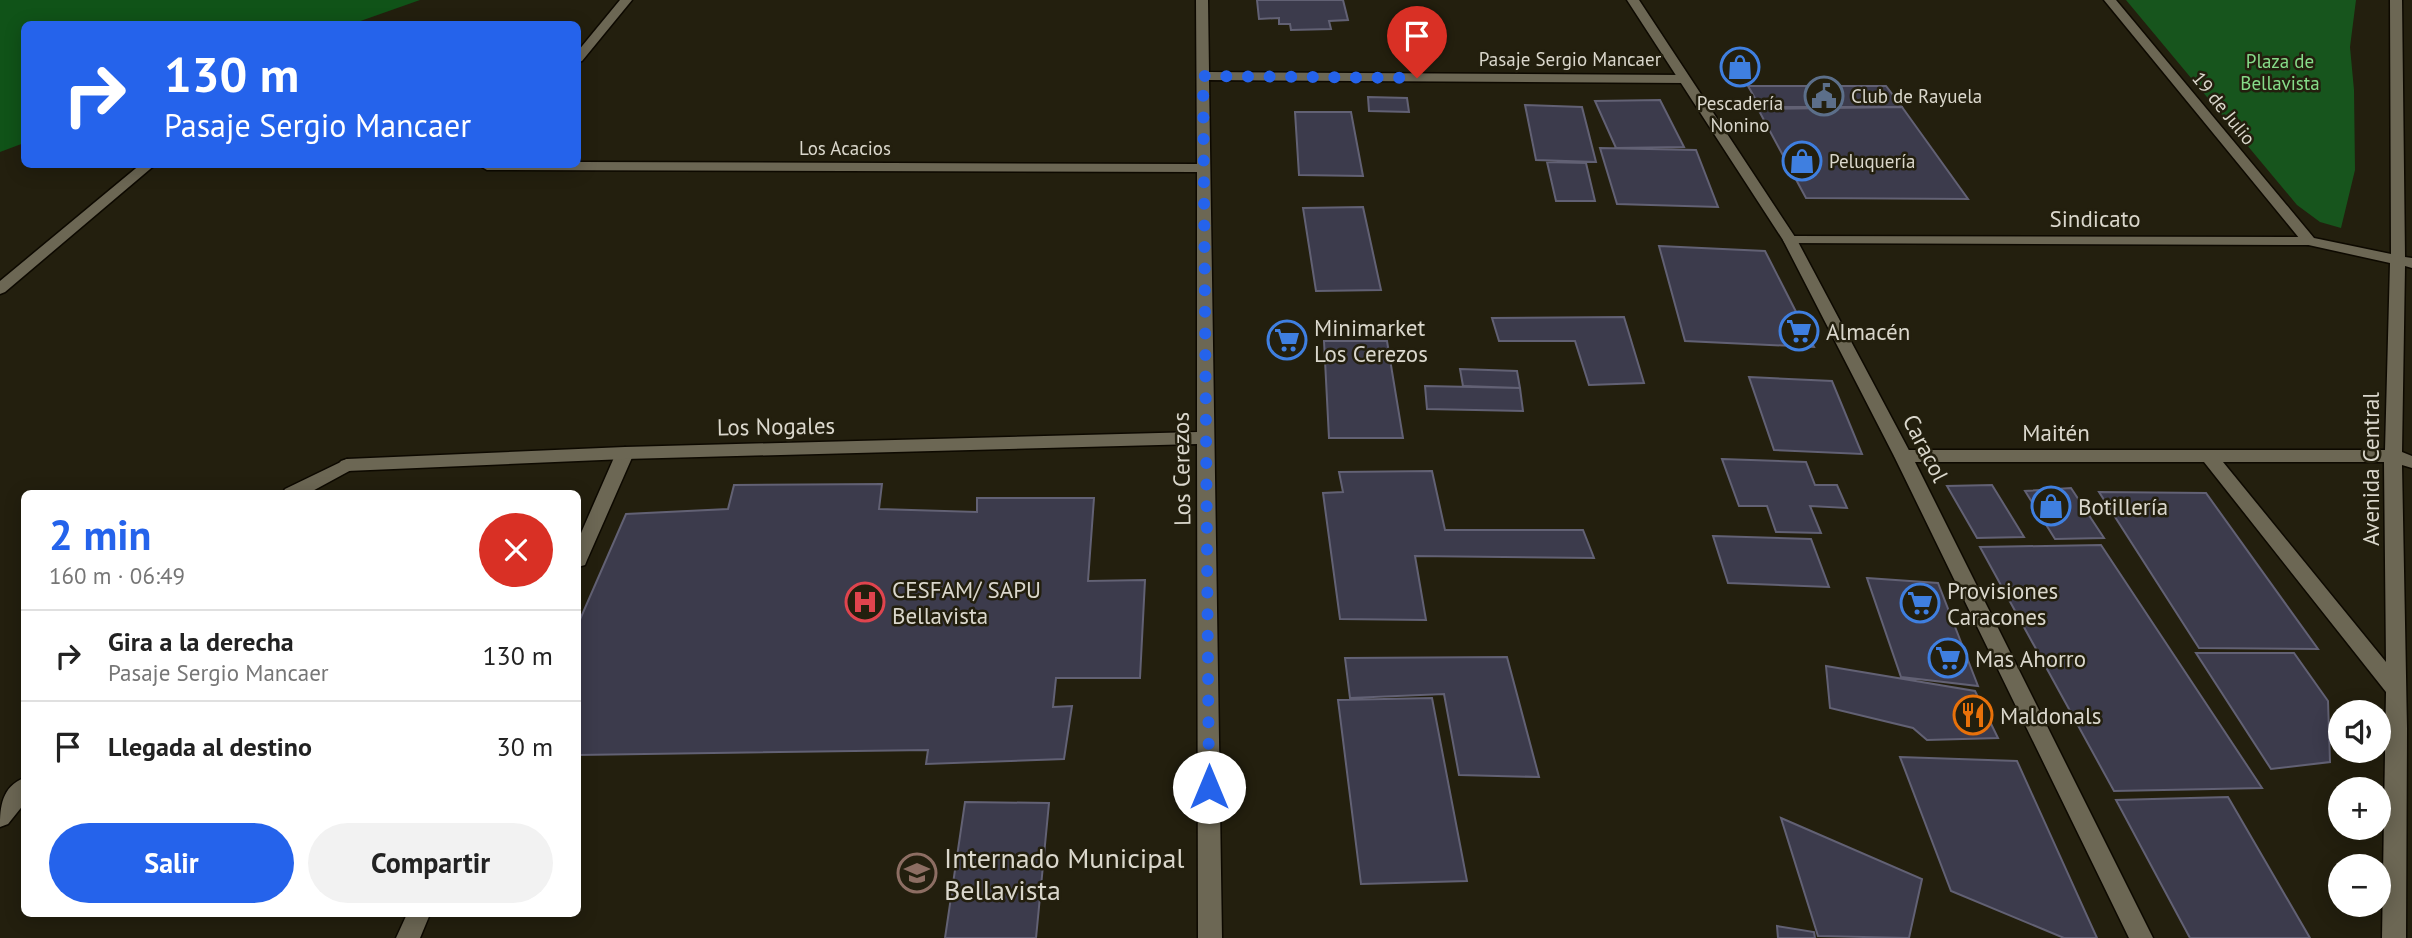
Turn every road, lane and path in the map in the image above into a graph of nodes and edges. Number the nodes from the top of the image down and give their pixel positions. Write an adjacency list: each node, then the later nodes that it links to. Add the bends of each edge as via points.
1 (626, 0): 6 (street)
2 (1202, 0): 7 (street, Los Cerezos)
3 (1633, 0): 8 (street, Caracol)
4 (2110, 0): 13 (street, 19 de Julio)
5 (2396, 0): 14 (street, Avenida Central)
6 (581, 54)
7 (1203, 76): 8 (street, Pasaje Sergio Mancaer); 11 (street, Los Cerezos)
8 (1684, 79): 12 (street, Caracol)
9 (581, 165): 11 (street, Los Acacios)
10 (145, 168): 15 (street)
11 (1204, 169): 16 (street, Los Cerezos)
12 (1790, 240): 13 (street, Sindicato); 18 (street, Caracol)
13 (2309, 241): 14 (street, Sindicato)
14 (2405, 261): 19 (street, Avenida Central)
15 (0, 289)
16 (1206, 438): 17 (street, Los Nogales); 30 (street, Los Cerezos)
17 (625, 453): 22 (street, Los Nogales, via 347,466); 23 (street)
18 (1903, 456): 20 (street, Maitén); 31 (street, Caracol)
19 (2393, 456): 20 (street, Maitén); 21 (street, Maitén); 24 (street, Avenida Central)
20 (2209, 457): 24 (street)
21 (2412, 462)
22 (299, 490)
23 (581, 553)
24 (2396, 689): 25 (street, Avenida Central)
25 (2405, 730): 32 (street, Avenida Central)
26 (21, 792): 27 (street)
27 (0, 817)
28 (418, 917): 29 (street)
29 (408, 938)
30 (1210, 938)
31 (2141, 938)
32 (2394, 938)

